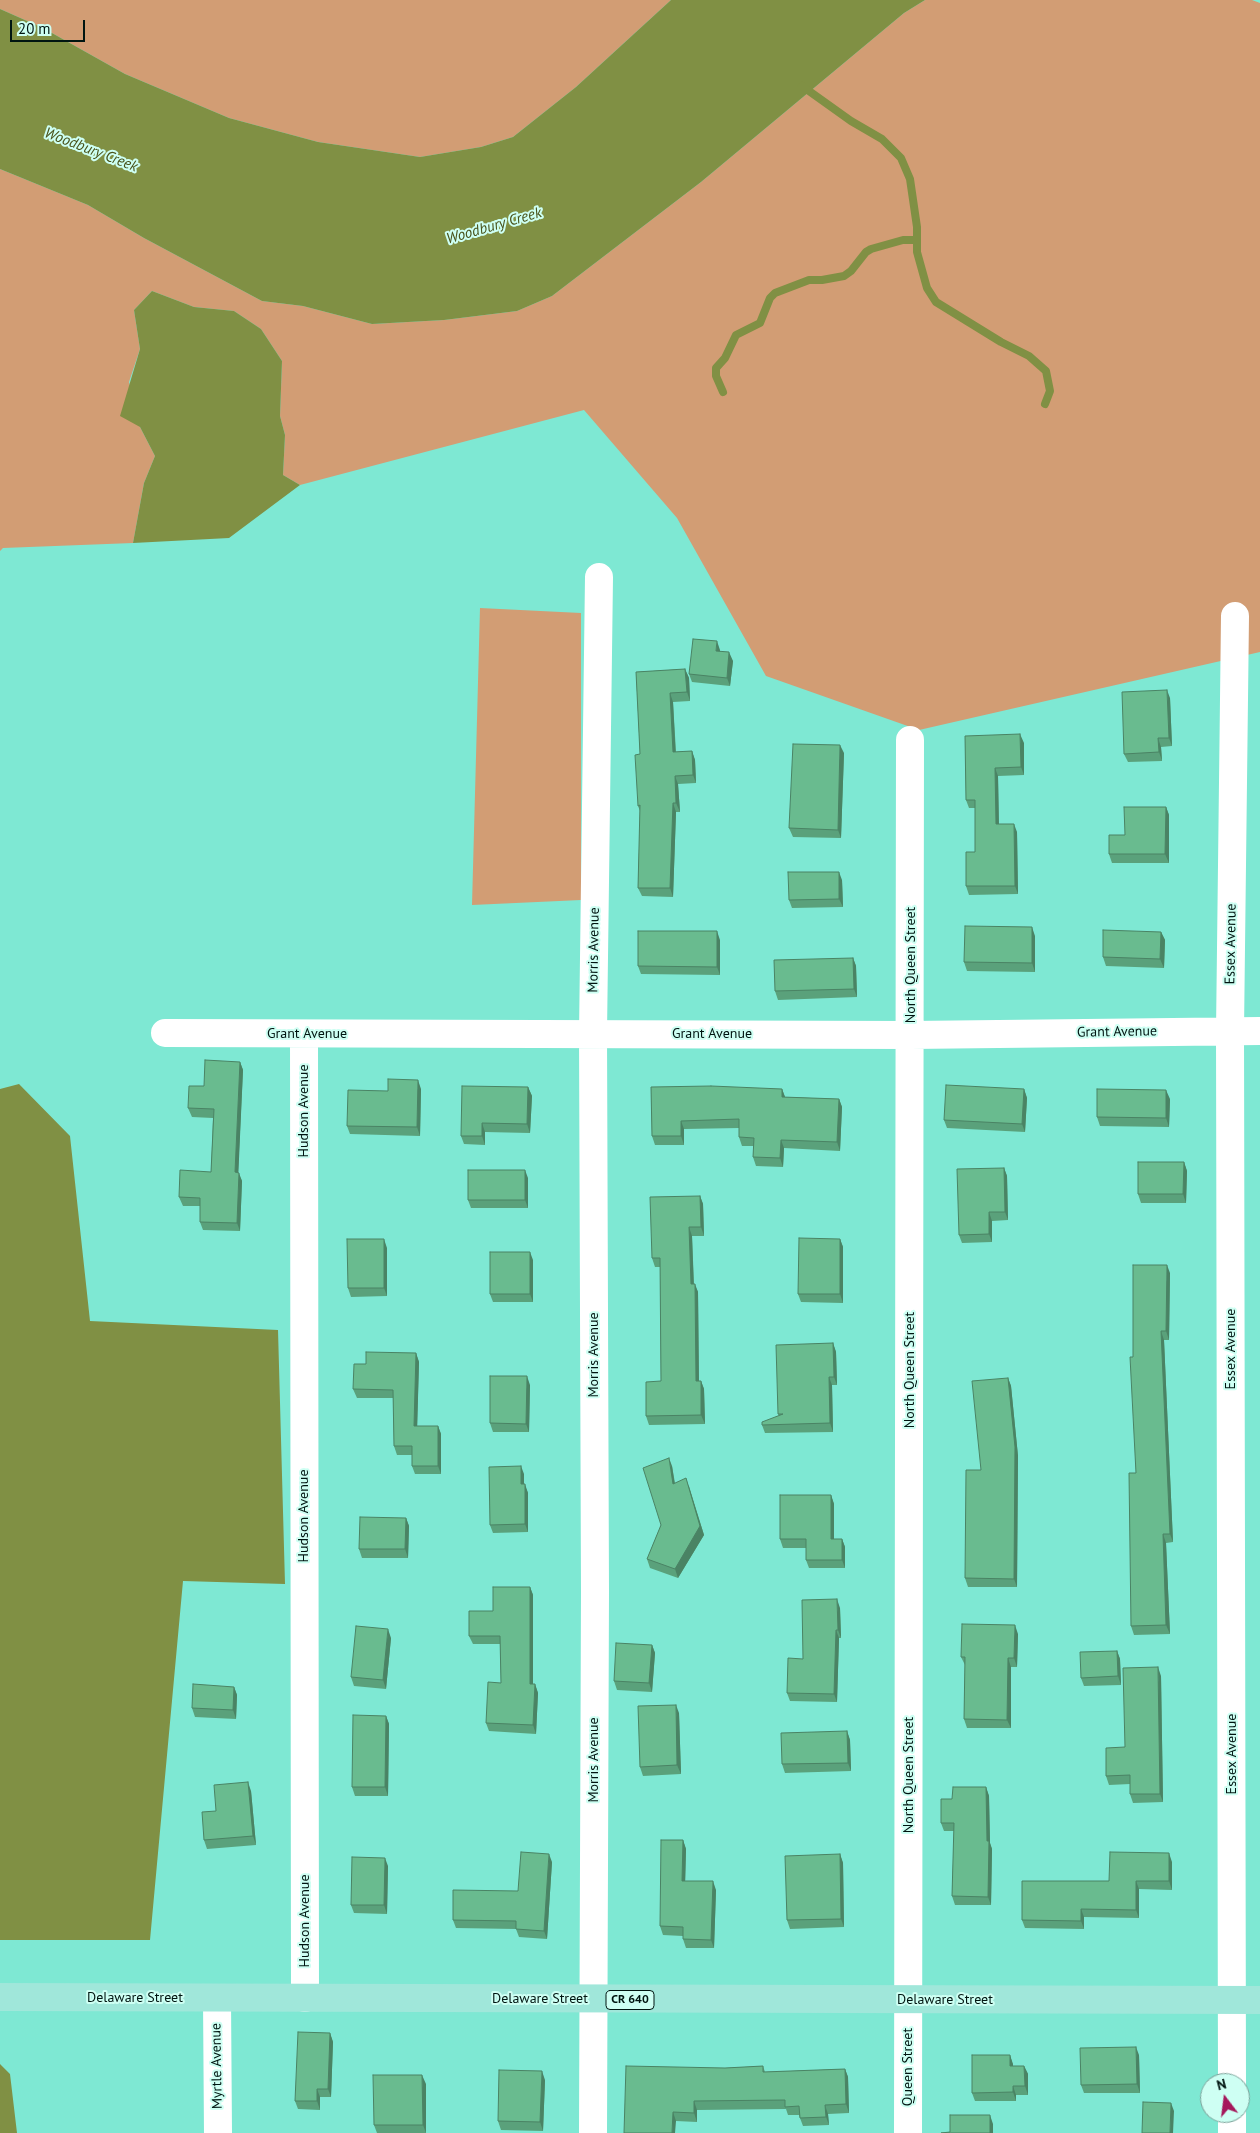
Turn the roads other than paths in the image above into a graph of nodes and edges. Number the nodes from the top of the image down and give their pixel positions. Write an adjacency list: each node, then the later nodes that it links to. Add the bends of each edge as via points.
1 (599, 576): 7 (street, Morris Avenue)
2 (1235, 616): 4 (street, Essex Avenue)
3 (910, 740): 9 (street, North Queen Street)
4 (1230, 1031): 5 (street, Grant Avenue); 9 (street, Grant Avenue); 15 (street, Essex Avenue)
5 (1260, 1031)
6 (165, 1033): 8 (street, Grant Avenue)
7 (594, 1033): 8 (street, Grant Avenue); 9 (street, Grant Avenue); 13 (street, Morris Avenue)
8 (304, 1034): 11 (street, Hudson Avenue)
9 (911, 1035): 14 (street, North Queen Street)
10 (0, 1997): 12 (main road, Delaware Street / CR 640)
11 (305, 1998): 12 (main road, Delaware Street / CR 640); 13 (main road, Delaware Street / CR 640)
12 (216, 1999): 18 (street, Myrtle Avenue)
13 (592, 2000): 14 (main road, Delaware Street / CR 640); 19 (street, Morris Avenue)
14 (908, 2000): 15 (main road, Delaware Street / CR 640); 20 (street, Queen Street)
15 (1232, 2000): 16 (main road, Delaware Street / CR 640); 17 (street, Essex Avenue)
16 (1260, 2000)
17 (1232, 2073)
18 (218, 2133)
19 (593, 2133)
20 (908, 2133)

